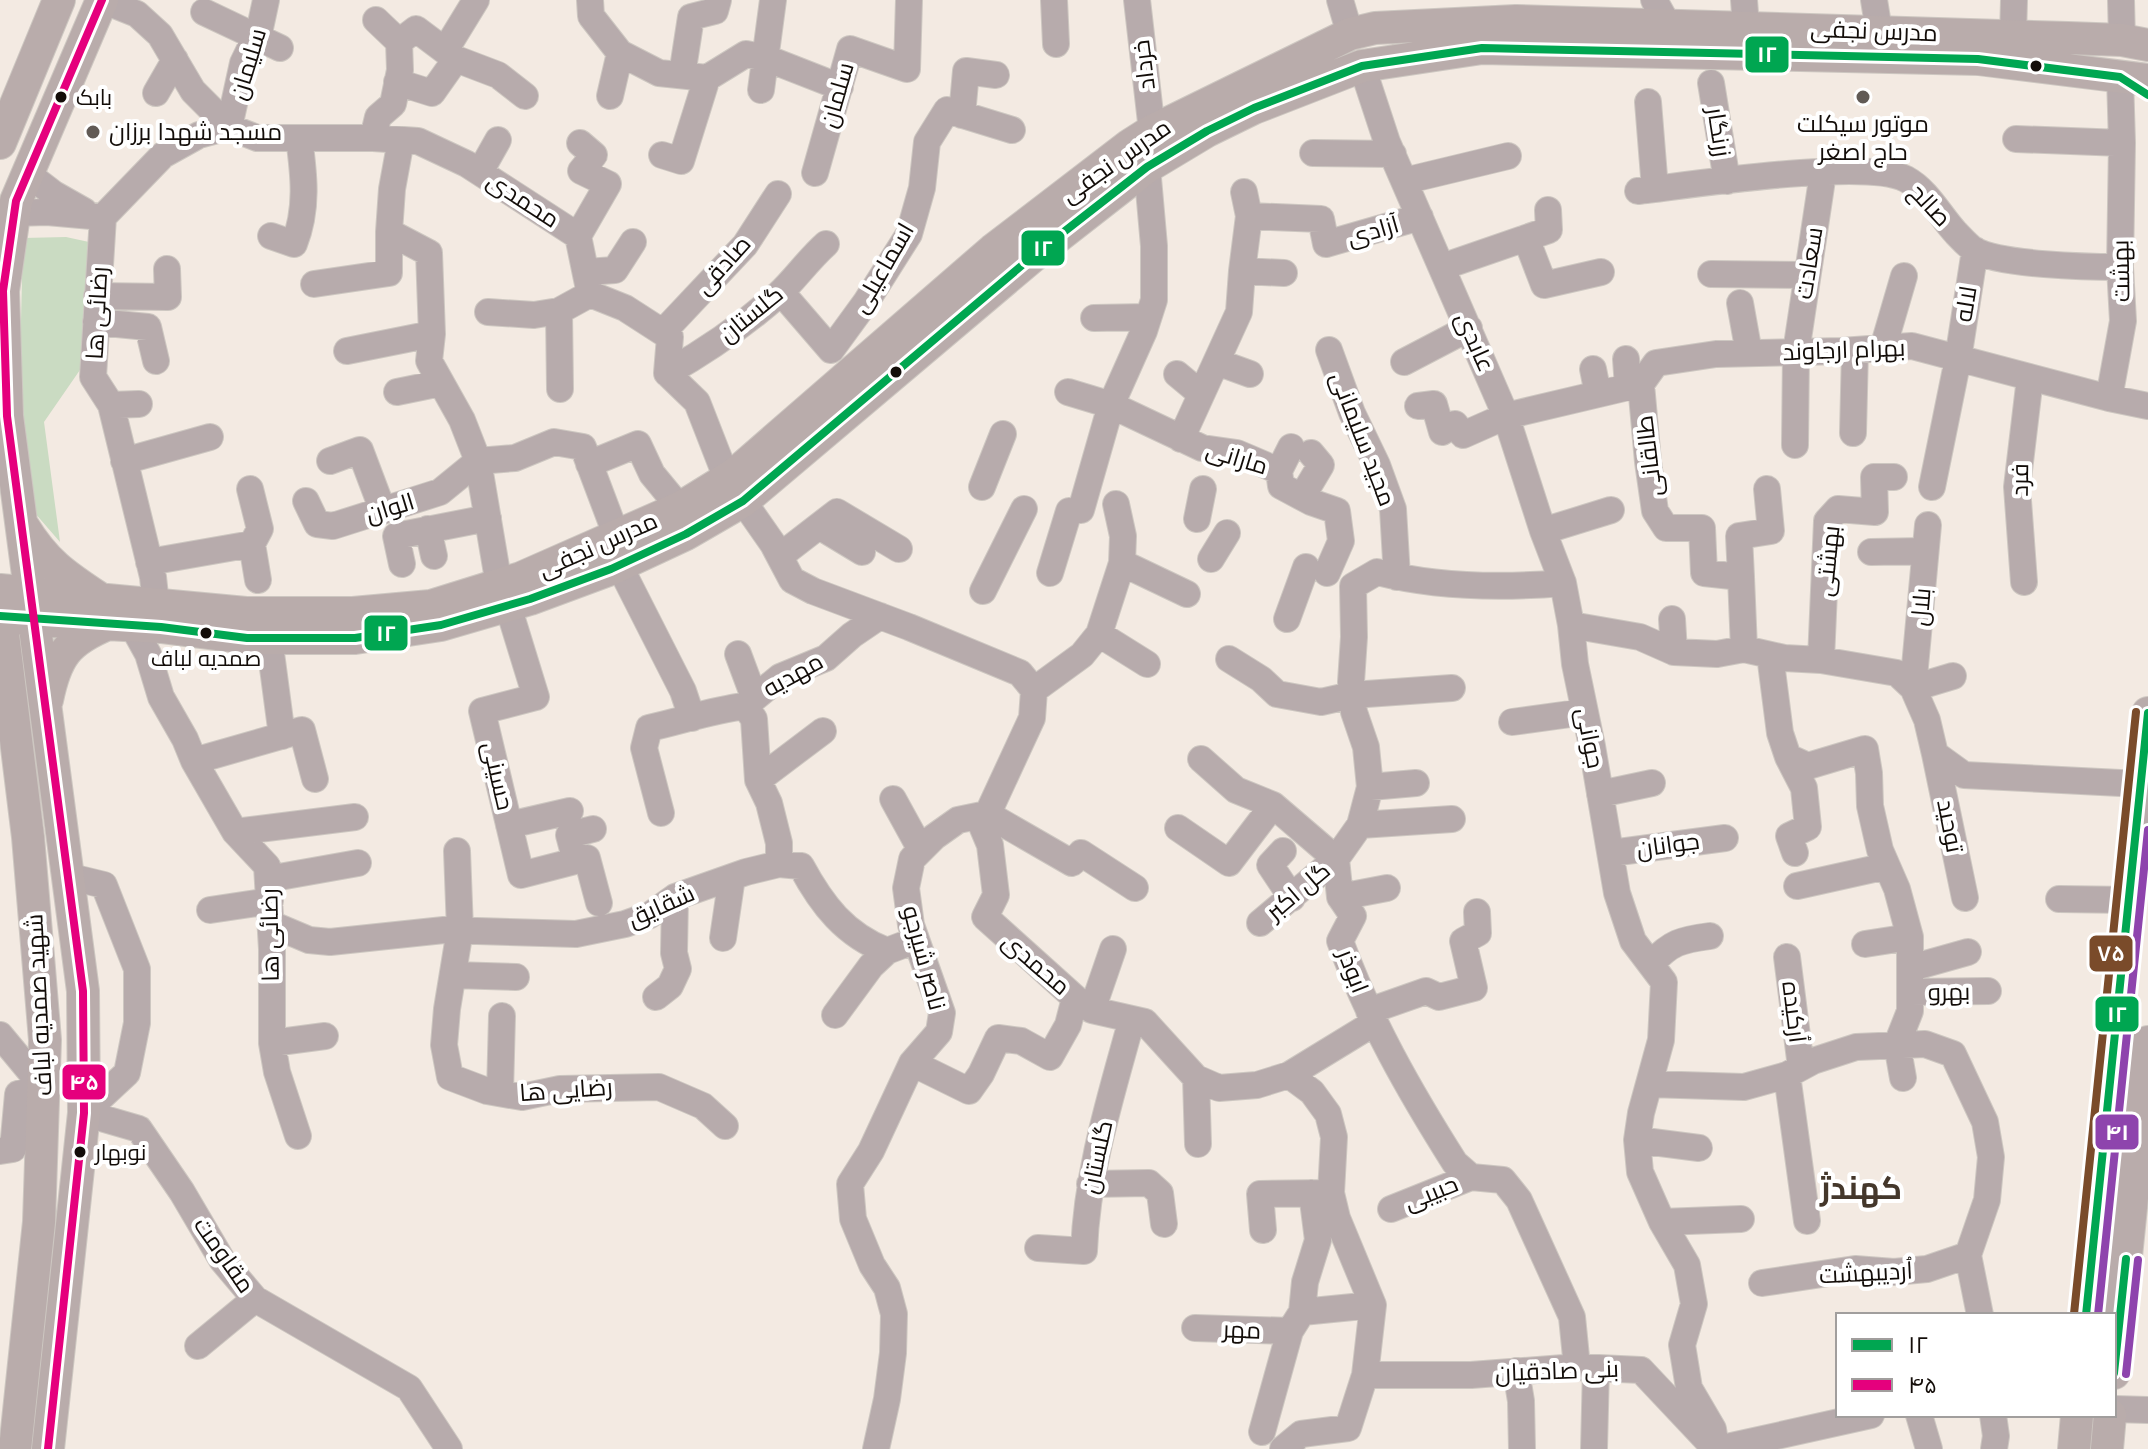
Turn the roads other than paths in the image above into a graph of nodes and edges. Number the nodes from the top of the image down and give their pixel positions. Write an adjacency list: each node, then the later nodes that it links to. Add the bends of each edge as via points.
1 (59, 0): 47 (main road)
2 (102, 0): 29 (street, via 137,14 160,35); 63 (main road, شهید صمدیه لباف)
3 (476, 0): 27 (street)
4 (590, 0): 26 (street, via 591,16)
5 (718, 0): 32 (street, via 715,11 691,17)
6 (773, 0): 28 (street)
7 (909, 0): 36 (street, سلمان, via 907,69 850,49)
8 (1054, 0): 24 (street)
9 (1137, 0): 46 (street, خرداد)
10 (1340, 0): 19 (street)
11 (2014, 0): 20 (street)
12 (2121, 0): 22 (street)
13 (271, 8): 21 (street, سلیمان)
14 (204, 12): 21 (street)
15 (1661, 13): 16 (main road, مدرس نجفی); 19 (main road, مدرس نجفی, via 1375,28)
16 (1745, 14): 18 (main road, مدرس نجفی)
17 (376, 20): 23 (street)
18 (1864, 30): 20 (main road, مدرس نجفی); 30 (main road, مدرس نجفی, via 1482,48); 33 (main road, مدرس نجفی, via 1978,59)
19 (1350, 34): 46 (main road, مدرس نجفی)
20 (2013, 36): 22 (main road, مدرس نجفی)
21 (255, 38): 25 (street); 44 (street, سلیمان, via 243,63)
22 (2139, 39)
23 (399, 42): 27 (street, via 416,29); 34 (street)
24 (1056, 44)
25 (280, 48)
26 (620, 53): 32 (street, via 659,73); 41 (street)
27 (451, 54): 34 (street, via 432,93); 40 (street, via 498,75)
28 (766, 58): 32 (street, via 746,54); 36 (street); 37 (street)
29 (175, 60): 38 (street); 44 (street, via 193,91)
30 (1362, 66): 56 (street, عابدی); 59 (main road, مدرس نجفی, via 1254,108)
31 (996, 75): 43 (street, via 966,71)
32 (694, 77): 57 (street, via 681,161)
33 (2134, 78): 39 (main road); 54 (street, بهشت)
34 (397, 82): 50 (street, via 393,104 378,117)
35 (1711, 83): 65 (street, زرنگار)
36 (840, 87): 61 (street, سلمان)
37 (761, 90)
38 (156, 93)
39 (2148, 95)
40 (525, 96)
41 (610, 96)
42 (1648, 102): 65 (street, صالح, via 1646,190)
43 (962, 115): 45 (street); 90 (street, اسماعیلی, via 947,110 927,142 909,234 831,350)
44 (229, 127): 49 (street, via 257,138); 69 (street, via 199,135 163,155)
45 (1012, 130)
46 (1152, 131): 93 (main road, مدرس نجفی, via 993,250)
47 (2, 132)
48 (415, 134): 50 (street); 60 (street, محمدی); 71 (street, via 392,189)
49 (299, 138): 50 (street); 72 (street, via 305,185 301,226 294,244)
50 (373, 138)
51 (2016, 139): 54 (street)
52 (498, 140): 60 (street)
53 (580, 143): 73 (street, via 594,155 581,171 608,184)
54 (2122, 143): 80 (street, بهشت)
55 (1313, 153): 56 (street)
56 (1393, 154): 64 (street, عابدی)
57 (662, 155)
58 (1508, 156): 64 (street)
59 (1147, 167): 93 (main road, مدرس نجفی, via 1033,256); 96 (street, via 1154,246 1154,300)
60 (480, 172): 73 (street, محمدی)
61 (815, 173)
62 (1823, 173): 65 (street, صالح); 77 (street, صالح, via 1867,171 1906,179); 86 (street, سعادت)
63 (28, 174): 68 (main road, شهید صمدیه لباف); 69 (street, via 81,211)
64 (1404, 181): 70 (street, عابدی)
65 (1727, 181)
66 (778, 194): 99 (street, صادقی, via 745,245)
67 (1548, 210): 74 (street, via 1549,230)
68 (14, 213): 69 (street); 78 (main road, شهید صمدیه لباف)
69 (103, 217): 92 (street, رضائی ها)
70 (1420, 217): 79 (street, عابدی); 82 (street, آزادی, via 1326,244 1321,219 1246,204)
71 (389, 232): 89 (street, via 389,273); 100 (street, حسینی, via 429,253)
72 (271, 236)
73 (578, 236): 88 (street, محمدی)
74 (1526, 238): 79 (street); 83 (street, via 1544,285)
75 (633, 242): 88 (street, via 615,270)
76 (826, 244): 90 (street, گلستان)
77 (1975, 250): 80 (street, via 2033,262); 108 (street, لاله)
78 (3, 266): 155 (main road, شهید صمدیه لباف, via 7,416)
79 (1442, 267): 98 (street, عابدی)
80 (2120, 267): 122 (street, بهشت, via 2123,321)
81 (167, 269): 92 (street, via 168,297)
82 (1242, 271): 84 (street); 110 (street, via 1239,312)
83 (1601, 272)
84 (1284, 273)
85 (1711, 274): 86 (street)
86 (1807, 275): 105 (street, سعادت)
87 (1904, 276): 101 (street)
88 (588, 283): 94 (street); 99 (street)
89 (314, 284)
90 (781, 292): 112 (street, گلستان)
91 (1740, 303): 106 (street)
92 (96, 309): 109 (street, via 148,327); 124 (street, رضائی ها, via 93,377)
93 (948, 309): 145 (main road, مدرس نجفی)
94 (559, 311): 95 (street); 118 (street)
95 (488, 312)
96 (1148, 317): 97 (street); 125 (street)
97 (1094, 318)
98 (1469, 328): 111 (street); 128 (street, عابدی)
99 (663, 332): 112 (street, via 670,337)
100 (432, 334): 104 (street); 116 (street, حسینی, via 429,361)
101 (1883, 348): 103 (street, بهرام ارجاوند); 108 (street, بهرام ارجاوند, via 1912,346)
102 (1329, 350): 172 (street, مجید سلیمانی, via 1393,509)
103 (1855, 350): 105 (street, بهرام ارجاوند); 130 (street)
104 (347, 351)
105 (1796, 352): 106 (street, بهرام ارجاوند); 133 (street)
106 (1749, 353): 117 (street, بهرام ارجاوند, via 1656,363)
107 (1626, 359): 117 (street, طالقانی)
108 (1958, 359): 115 (street, بهرام ارجاوند); 141 (street)
109 (156, 361)
110 (1217, 362): 114 (street); 121 (street)
111 (1413, 365)
112 (667, 373): 145 (street, via 697,402)
113 (1177, 374): 121 (street)
114 (1250, 374)
115 (2030, 378): 122 (street, بهرام ارجاوند); 175 (street, فرد, via 2017,487)
116 (441, 383): 119 (street); 136 (street, حسینی)
117 (1634, 385): 128 (street, via 1595,382); 173 (street, طالقانی, via 1655,511 1667,539 1702,528 1704,573)
118 (560, 389)
119 (397, 392)
120 (1068, 392): 125 (street, مارانی)
121 (1201, 394): 132 (street)
122 (2109, 398): 127 (street, بهرام ارجاوند)
123 (139, 404): 124 (street)
124 (111, 405): 134 (street, رضائی ها)
125 (1111, 405): 132 (street, مارانی); 171 (street)
126 (1418, 406): 128 (street, via 1434,404 1442,432 1455,424 1463,435)
127 (2148, 406)
128 (1506, 416): 158 (street, عابدی)
129 (200, 432): 134 (street)
130 (1853, 433)
131 (1003, 434): 140 (street)
132 (1181, 439): 138 (street, مارانی, via 1237,453)
133 (1795, 445)
134 (124, 461): 168 (street, رضائی ها)
135 (330, 461): 152 (street, via 360,450)
136 (478, 461): 137 (street, via 515,458 554,442 583,447); 152 (street, الوان, via 440,492); 153 (street, حسینی)
137 (589, 464): 149 (street, via 638,444 652,474); 162 (street)
138 (1279, 471): 146 (street, مارانی, via 1281,486); 146 (street, via 1301,450 1321,465)
139 (1894, 477): 194 (street, بهشتی, via 1874,477 1875,512 1838,509 1827,521)
140 (982, 487)
141 (1932, 487)
142 (250, 489): 160 (street, via 260,529)
143 (1203, 489): 154 (street)
144 (1767, 489): 173 (street, via 1771,531 1739,536)
145 (735, 490): 149 (main road, مدرس نجفی); 162 (main road, مدرس نجفی, via 686,534); 166 (street)
146 (1302, 497): 184 (street, مارانی, via 1337,511 1341,541 1316,570)
147 (306, 501): 152 (street, الوان, via 317,524 333,526)
148 (1116, 504): 169 (street)
149 (680, 508): 162 (main road, مدرس نجفی)
150 (1024, 509): 177 (street)
151 (1611, 510): 158 (street)
152 (383, 511)
153 (488, 518): 157 (street); 179 (street, حسینی)
154 (1197, 519)
155 (21, 522): 180 (main road, شهید صمدیه لباف); 182 (main road, via 39,552 62,574)
156 (819, 526): 161 (street, via 837,512); 163 (street); 166 (street)
157 (428, 529): 165 (street); 170 (street, via 396,536)
158 (1543, 531): 176 (street, عابدی)
159 (1227, 533): 167 (street)
160 (252, 544): 168 (street); 174 (street)
161 (899, 549)
162 (618, 551): 179 (main road, مدرس نجفی); 206 (street)
163 (862, 552)
164 (1871, 552): 199 (street, بلال, via 1926,538)
165 (434, 556)
166 (780, 556): 183 (street, via 792,580)
167 (1211, 559)
168 (149, 562): 182 (street, رضائی ها)
169 (1122, 563): 178 (street); 187 (street)
170 (402, 564)
171 (1050, 573)
172 (1397, 577): 176 (street, via 1530,586); 201 (street, via 1377,572 1353,586)
173 (1741, 577): 189 (street)
174 (258, 580)
175 (2024, 582)
176 (1563, 583): 186 (street, عابدی)
177 (983, 591)
178 (1187, 594)
179 (504, 595): 182 (main road, مدرس نجفی, via 353,613); 188 (main road, مدرس نجفی, via 441,625 355,638); 228 (street, حسینی, via 536,697 482,711)
180 (21, 601): 181 (main road, مدرس نجفی); 182 (main road, مدرس نجفی); 203 (main road, شهید صمدیه لباف)
181 (0, 614): 196 (main road, شهید صمدیه لباف)
182 (124, 614): 188 (main road, مدرس نجفی); 203 (main road, via 81,635 63,655 53,671); 213 (street, رضائی ها, via 148,654 161,697)
183 (880, 616): 200 (street, via 1020,673); 202 (street, مهدیه, via 826,658 780,677)
184 (1287, 619)
185 (1672, 619): 190 (street)
186 (1571, 625): 190 (street, via 1640,637); 204 (street, جوانی)
187 (1099, 634): 195 (street); 200 (street, via 1082,655)
188 (269, 638): 209 (street)
189 (1744, 649): 190 (street); 192 (street)
190 (1674, 652)
191 (738, 654): 202 (street)
192 (1770, 655): 194 (street); 211 (street)
193 (1229, 659): 201 (street, via 1277,694 1321,702)
194 (1821, 660): 199 (street, via 1897,673)
195 (1147, 664)
196 (5, 676): 292 (main road, شهید صمدیه لباف, via 33,893)
197 (1953, 676): 199 (street)
198 (1452, 688): 201 (street)
199 (1913, 688): 210 (street)
200 (1034, 690): 225 (street, via 1032,718)
201 (1352, 695): 219 (street)
202 (750, 701): 206 (street); 215 (street)
203 (45, 711): 244 (main road, شهید صمدیه لباف)
204 (1585, 712): 207 (street); 220 (street, جوانی)
205 (2148, 713): 218 (main road)
206 (692, 718): 224 (street, via 649,728 644,748)
207 (1512, 722)
208 (823, 731): 215 (street)
209 (282, 736): 213 (street); 214 (street, via 302,730)
210 (1935, 754): 218 (street, via 1964,775); 252 (street, توحید)
211 (1788, 757): 238 (street, via 1804,788 1808,827 1789,836); 243 (street, via 1808,766 1865,749 1870,806)
212 (1201, 759): 222 (street, via 1236,790)
213 (194, 761): 232 (street, رضائی ها)
214 (315, 779)
215 (758, 780): 242 (street, via 779,843)
216 (1416, 783): 219 (street)
217 (1652, 783): 220 (street)
218 (2140, 784): 254 (main road)
219 (1370, 787): 229 (street)
220 (1600, 794): 237 (street, جوانی)
221 (893, 799): 234 (street)
222 (1273, 805): 230 (street, via 1229,863); 239 (street)
223 (570, 811): 228 (street)
224 (661, 813)
225 (987, 814): 234 (street, ناصر شیرجو, via 958,820); 247 (street, via 1072,863 1081,853); 276 (street, محمدی, via 982,826 990,845 996,895 985,917)
226 (355, 817): 232 (street)
227 (1452, 819): 229 (street)
228 (509, 825): 240 (street, حسینی, via 521,875)
229 (1360, 825): 239 (street)
230 (1178, 828)
231 (593, 829): 240 (street, via 569,835)
232 (235, 832): 255 (street, رضائی ها, via 267,866)
233 (1725, 838): 237 (street, جوانان)
234 (921, 850): 264 (street, ناصر شیرجو, via 912,859 906,888)
235 (457, 851): 260 (street, رضایی ها)
236 (1283, 851): 251 (street, via 1270,865)
237 (1611, 853): 270 (street, جوانی, via 1633,941)
238 (1795, 853)
239 (1336, 859): 250 (street, ابوذر); 251 (street, گل اکبر)
240 (576, 861): 256 (street, via 587,858)
241 (358, 863): 255 (street)
242 (779, 864): 245 (street, شقایق); 267 (street, via 801,866 819,900 845,926)
243 (1887, 866): 246 (street); 262 (street)
244 (67, 876): 294 (main road, شهید صمدیه لباف, via 83,991); 294 (street, via 104,885 137,969 137,1023 127,1073)
245 (732, 877): 249 (street, شقایق); 263 (street)
246 (1797, 886)
247 (1135, 888)
248 (1387, 888): 250 (street)
249 (675, 897): 260 (street, شقایق, via 650,915 576,934); 275 (street, via 678,969 670,986)
250 (1340, 897): 279 (street, ابوذر, via 1353,916 1340,941)
251 (1292, 898): 259 (street, گل اکبر)
252 (1965, 898)
253 (2059, 899): 254 (street)
254 (2129, 900): 317 (main road)
255 (270, 901): 257 (street); 260 (street, شقایق, via 309,940 355,941); 284 (street, رضائی ها)
256 (599, 903)
257 (210, 910)
258 (1477, 912): 279 (street, via 1478,933 1463,941 1474,988 1439,997 1426,991)
259 (1260, 923)
260 (460, 930): 271 (street, رضایی ها)
261 (1710, 936): 270 (street, via 1682,940)
262 (1910, 937): 265 (street); 273 (street)
263 (723, 938)
264 (916, 940): 267 (street); 286 (street, ناصر شیرجو, via 942,1013 939,1032)
265 (1865, 944)
266 (1113, 949): 276 (street)
267 (887, 951): 277 (street)
268 (1968, 952): 273 (street)
269 (1787, 957): 287 (street, اُرکیده)
270 (1651, 964): 291 (street, جوانی, via 1664,982 1661,1040)
271 (453, 975): 272 (street); 293 (street, رضایی ها, via 444,1045 450,1077)
272 (516, 977)
273 (1911, 980): 274 (street, بهرو); 285 (street, via 1910,1011)
274 (1988, 991)
275 (656, 997)
276 (1084, 1004): 280 (street, محمدی); 286 (street, via 1050,1057 1021,1041 998,1038 969,1091)
277 (835, 1015)
278 (502, 1016): 293 (street)
279 (1371, 1017): 288 (street); 301 (street, ابوذر, via 1432,1127 1455,1163)
280 (1132, 1019): 289 (street, محمدی, via 1145,1022); 303 (street, گلستان)
281 (0, 1035): 292 (street)
282 (325, 1036): 284 (street)
283 (2148, 1042): 302 (main road)
284 (272, 1043): 296 (street, رضائی ها)
285 (1897, 1044): 287 (street, via 1856,1047); 290 (street); 312 (street, via 1925,1044 1953,1054 1985,1122 1991,1157 1987,1200)
286 (912, 1063): 336 (street, ناصر شیرجو, via 850,1184 853,1219 894,1314 889,1384)
287 (1794, 1071): 291 (street, via 1744,1087); 307 (street, اُرکیده)
288 (1289, 1075): 289 (street, via 1219,1088); 304 (street, via 1312,1092 1328,1114 1334,1137)
289 (1196, 1078): 298 (street)
290 (1903, 1078)
291 (1649, 1084): 297 (street, جوانی)
292 (44, 1088): 300 (street, via 18,1094 13,1149); 333 (main road, شهید صمدیه لباف, via 39,1222)
293 (500, 1093): 295 (street, رضایی ها, via 522,1097 560,1089 659,1087 703,1106)
294 (84, 1113): 314 (street, مقاومت, via 139,1129 222,1260); 334 (main road, شهید صمدیه لباف)
295 (725, 1126)
296 (298, 1136)
297 (1637, 1140): 299 (street); 308 (street, جوانی, via 1640,1172)
298 (1198, 1144)
299 (1699, 1148)
300 (0, 1151)
301 (1471, 1177): 305 (street, حبیبی, via 1443,1199); 322 (street, via 1503,1180 1519,1200 1572,1317)
302 (2141, 1178): 321 (main road)
303 (1090, 1184): 309 (street, via 1149,1183 1160,1193); 311 (street, گلستان, via 1074,1214 1084,1251)
304 (1322, 1193): 310 (street, via 1260,1194); 315 (street); 318 (street, via 1318,1240)
305 (1391, 1209)
306 (1741, 1219): 308 (street)
307 (1807, 1221)
308 (1662, 1222): 340 (street, جوانی, via 1687,1265 1694,1304 1682,1345 1689,1388 1713,1429)
309 (1164, 1224)
310 (1263, 1230)
311 (1038, 1248)
312 (1968, 1255): 313 (street, اُردیبهشت, via 1927,1269 1855,1269); 316 (street)
313 (1762, 1283)
314 (255, 1299): 320 (street); 335 (street, مقاومت, via 409,1388)
315 (1373, 1305): 318 (street, مهر); 324 (street)
316 (1980, 1313)
317 (2086, 1313)
318 (1296, 1322): 319 (street, مهر); 332 (street)
319 (1195, 1328)
320 (198, 1346)
321 (2116, 1359)
322 (1586, 1367): 323 (street, بنی صادقیان); 339 (street); 340 (street, بنی صادقیان, via 1641,1370)
323 (1516, 1371): 324 (street, بنی صادقیان); 338 (street)
324 (1365, 1375): 337 (street, via 1348,1428 1301,1434)
325 (2116, 1409): 326 (street)
326 (2148, 1410)
327 (1862, 1417): 340 (street)
328 (1920, 1417): 341 (street)
329 (1993, 1417): 342 (street)
330 (2077, 1417): 343 (main road)
331 (2110, 1417): 344 (main road)
332 (1262, 1432)
333 (15, 1449)
334 (48, 1449)
335 (449, 1449)
336 (876, 1449)
337 (1283, 1449)
338 (1522, 1449)
339 (1594, 1449)
340 (1716, 1449)
341 (1929, 1449)
342 (1994, 1449)
343 (2074, 1449)
344 (2107, 1449)

